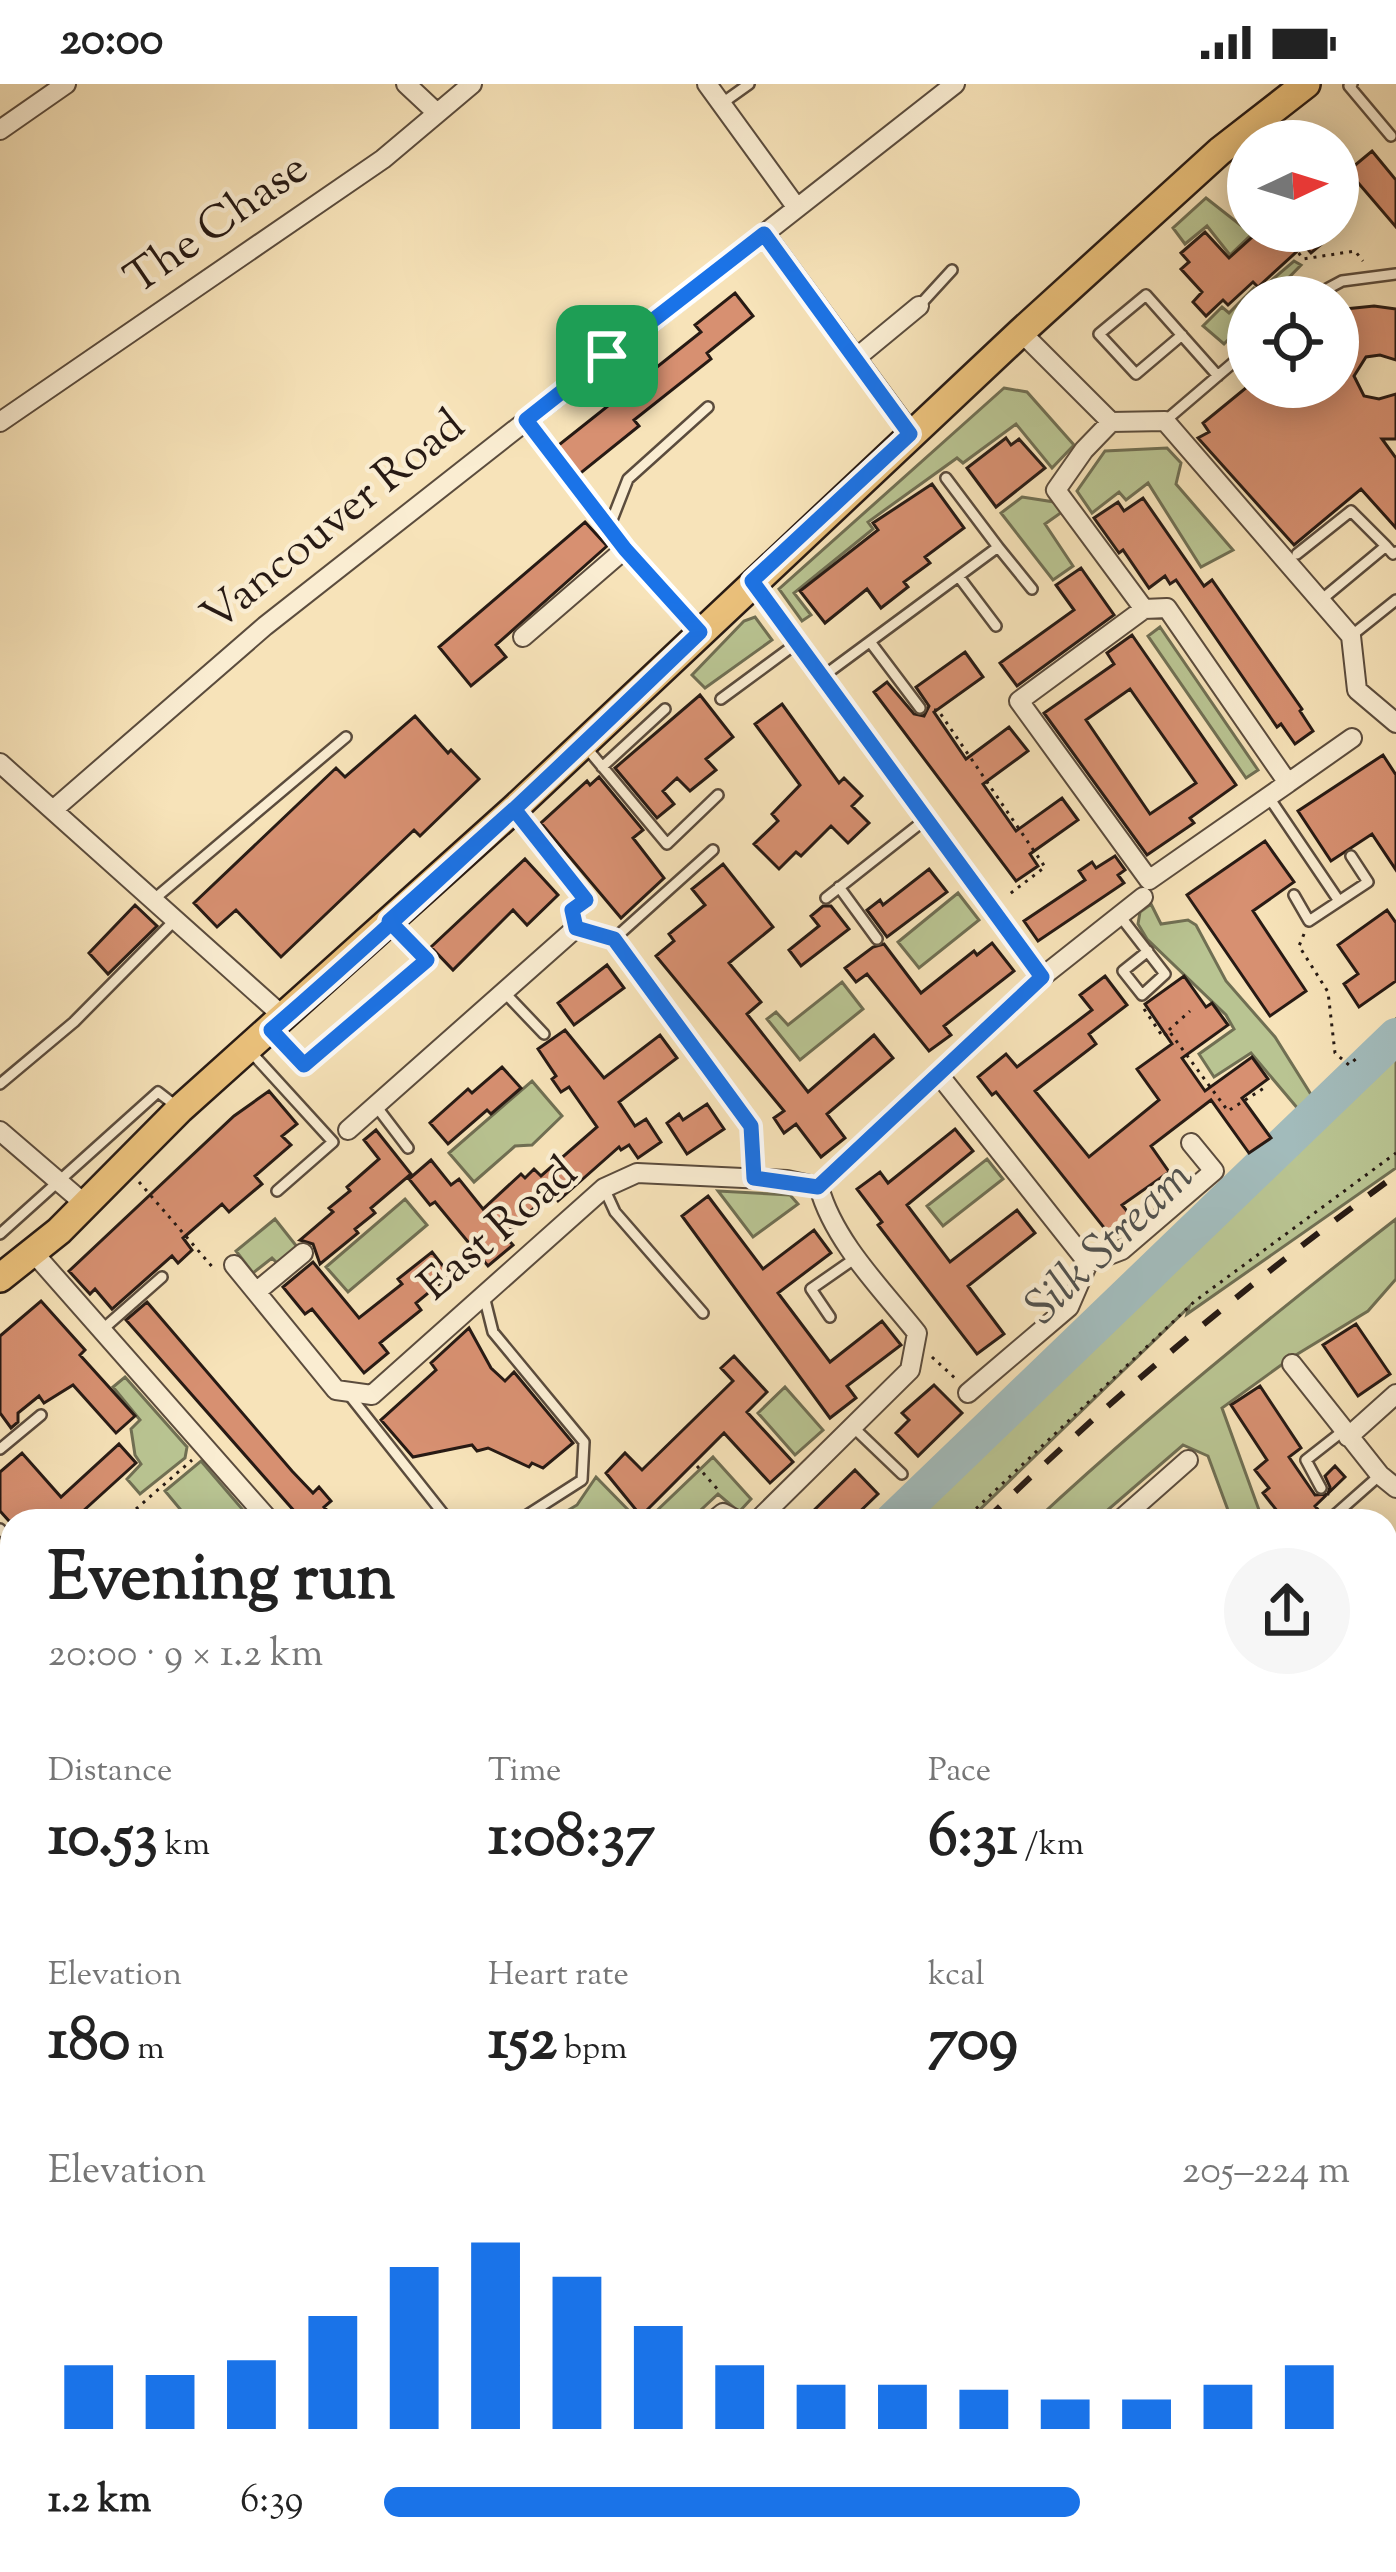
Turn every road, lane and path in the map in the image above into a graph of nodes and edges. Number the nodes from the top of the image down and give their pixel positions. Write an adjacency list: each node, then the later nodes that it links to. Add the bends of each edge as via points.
1 (66, 84): 11 (street)
2 (406, 84): 10 (street)
3 (472, 84): 10 (street, The Chase)
4 (707, 84): 9 (street)
5 (749, 84): 9 (lane)
6 (955, 84): 13 (street, Vancouver Road)
7 (1306, 84): 23 (main road)
8 (1352, 84): 12 (lane)
9 (721, 104): 13 (street)
10 (436, 113): 31 (street, The Chase, via 383,159)
11 (0, 130)
12 (1391, 136)
13 (796, 208): 14 (street, Vancouver Road)
14 (764, 234): 25 (street); 29 (street, Vancouver Road)
15 (1297, 252): 16 (path, via 1303,260)
16 (1349, 252)
17 (1356, 252): 20 (path)
18 (952, 270): 22 (lane)
19 (1396, 274): 20 (lane)
20 (1375, 277): 21 (lane)
21 (1359, 279)
22 (919, 306): 25 (street)
23 (1021, 332): 32 (street); 33 (main road)
24 (1182, 335): 24 (lane, via 1136,374 1099,334 1146,295); 27 (lane)
25 (856, 358): 33 (street)
26 (1227, 368): 27 (lane)
27 (1218, 376): 30 (lane)
28 (709, 407): 35 (lane, via 628,479)
29 (526, 420): 35 (path); 66 (street, Vancouver Road, via 265,626)
30 (1165, 421): 32 (street); 43 (street)
31 (0, 422)
32 (1112, 422): 45 (street, via 1056,490)
33 (910, 434): 41 (main road)
34 (946, 478): 36 (lane)
35 (610, 525): 37 (lane)
36 (998, 548): 40 (lane); 42 (lane)
37 (625, 549): 47 (street); 49 (street)
38 (1391, 549): 39 (lane, via 1351,511); 43 (lane)
39 (1297, 554)
40 (959, 577): 46 (lane); 50 (lane)
41 (752, 581): 47 (main road); 51 (street)
42 (1032, 589)
43 (1321, 600): 48 (street)
44 (1396, 600): 48 (lane)
45 (1144, 609): 62 (street, via 1167,608); 64 (street, via 1019,701 1149,880)
46 (996, 626)
47 (700, 632): 59 (main road)
48 (1351, 636): 56 (street, via 1358,690)
49 (523, 637)
50 (871, 643): 52 (lane); 54 (lane)
51 (797, 644): 52 (street); 53 (lane)
52 (822, 677): 67 (street)
53 (722, 699)
54 (920, 708): 76 (path, via 938,710 1045,868)
55 (665, 709): 61 (lane)
56 (1396, 723)
57 (346, 737): 74 (lane)
58 (1352, 738): 62 (street)
59 (582, 742): 61 (lane); 65 (main road)
60 (0, 763): 66 (street)
61 (602, 767): 63 (lane, via 667,844)
62 (1288, 783): 64 (street)
63 (718, 795)
64 (1268, 796): 75 (lane)
65 (514, 809): 80 (main road); 81 (lane, via 586,900 572,910)
66 (53, 810): 74 (street)
67 (926, 819): 70 (lane); 76 (street)
68 (713, 850): 82 (lane)
69 (1351, 856): 75 (lane, via 1368,882)
70 (839, 887): 73 (lane); 83 (lane)
71 (1294, 895): 79 (lane)
72 (1143, 897): 77 (street)
73 (826, 898)
74 (153, 900): 78 (street)
75 (1340, 901): 79 (lane)
76 (991, 908): 85 (street)
77 (1120, 916): 84 (lane); 85 (street)
78 (176, 919): 89 (street); 95 (lane)
79 (1309, 920): 93 (path, via 1299,946 1328,992 1336,1053 1349,1065)
80 (389, 921): 89 (main road); 89 (lane, via 427,960 304,1065)
81 (576, 928): 82 (street); 86 (street)
82 (614, 939): 105 (street, via 751,1126)
83 (877, 940)
84 (1148, 951): 87 (lane, via 1165,974); 87 (lane, via 1123,971)
85 (1042, 977): 94 (street)
86 (504, 992): 91 (lane); 97 (street)
87 (1142, 995): 90 (path, via 1162,1036)
88 (1190, 1011): 90 (path)
89 (278, 1024): 92 (main road)
90 (1168, 1031): 96 (path, via 1228,1111)
91 (544, 1034)
92 (249, 1050): 98 (main road); 109 (lane, via 333,1142)
93 (1358, 1057)
94 (940, 1076): 107 (street); 115 (street)
95 (0, 1084)
96 (1264, 1088)
97 (376, 1106): 99 (street); 102 (lane)
98 (180, 1109): 104 (main road); 106 (lane, via 158,1092)
99 (348, 1130)
100 (0, 1131): 106 (street)
101 (1191, 1142): 115 (street, via 1214,1171 1122,1250)
102 (408, 1148)
103 (1396, 1153): 144 (path, via 1195,1301)
104 (124, 1165): 110 (main road); 116 (path, via 220,1276)
105 (754, 1178): 107 (street, East Road); 108 (street, East Road, via 637,1173)
106 (59, 1181): 110 (street); 111 (lane)
107 (818, 1187): 114 (street)
108 (604, 1188): 120 (street, East Road); 121 (lane, via 615,1212)
109 (277, 1191)
110 (86, 1204): 112 (main road)
111 (0, 1234)
112 (32, 1251): 118 (main road); 123 (street)
113 (303, 1253): 119 (street)
114 (857, 1257): 122 (lane, via 811,1289); 124 (street, via 917,1333)
115 (1088, 1263): 127 (street, via 1069,1307)
116 (234, 1265): 119 (street)
117 (162, 1277): 123 (lane)
118 (0, 1278)
119 (256, 1292): 126 (street, via 336,1390)
120 (484, 1295): 126 (street, East Road, via 372,1395); 142 (lane, via 493,1332 584,1442 582,1480)
121 (703, 1313)
122 (830, 1317)
123 (101, 1330): 132 (street)
124 (914, 1350): 127 (path, via 941,1362); 130 (street, via 910,1370)
125 (1292, 1364): 131 (street)
126 (347, 1392): 141 (lane)
127 (968, 1393)
128 (1396, 1394): 131 (street)
129 (41, 1415): 133 (lane)
130 (853, 1427): 135 (lane); 143 (street)
131 (1346, 1434): 136 (street); 137 (lane, via 1306,1460)
132 (206, 1447): 139 (path); 140 (street)
133 (0, 1450)
134 (1188, 1460): 145 (street)
135 (902, 1474)
136 (1380, 1475): 138 (street); 146 (lane)
137 (1322, 1488)
138 (1396, 1488)
139 (136, 1509)
140 (260, 1509)
141 (440, 1509)
142 (537, 1509)
143 (770, 1509)
144 (976, 1509)
145 (1133, 1509)
146 (1342, 1509)

